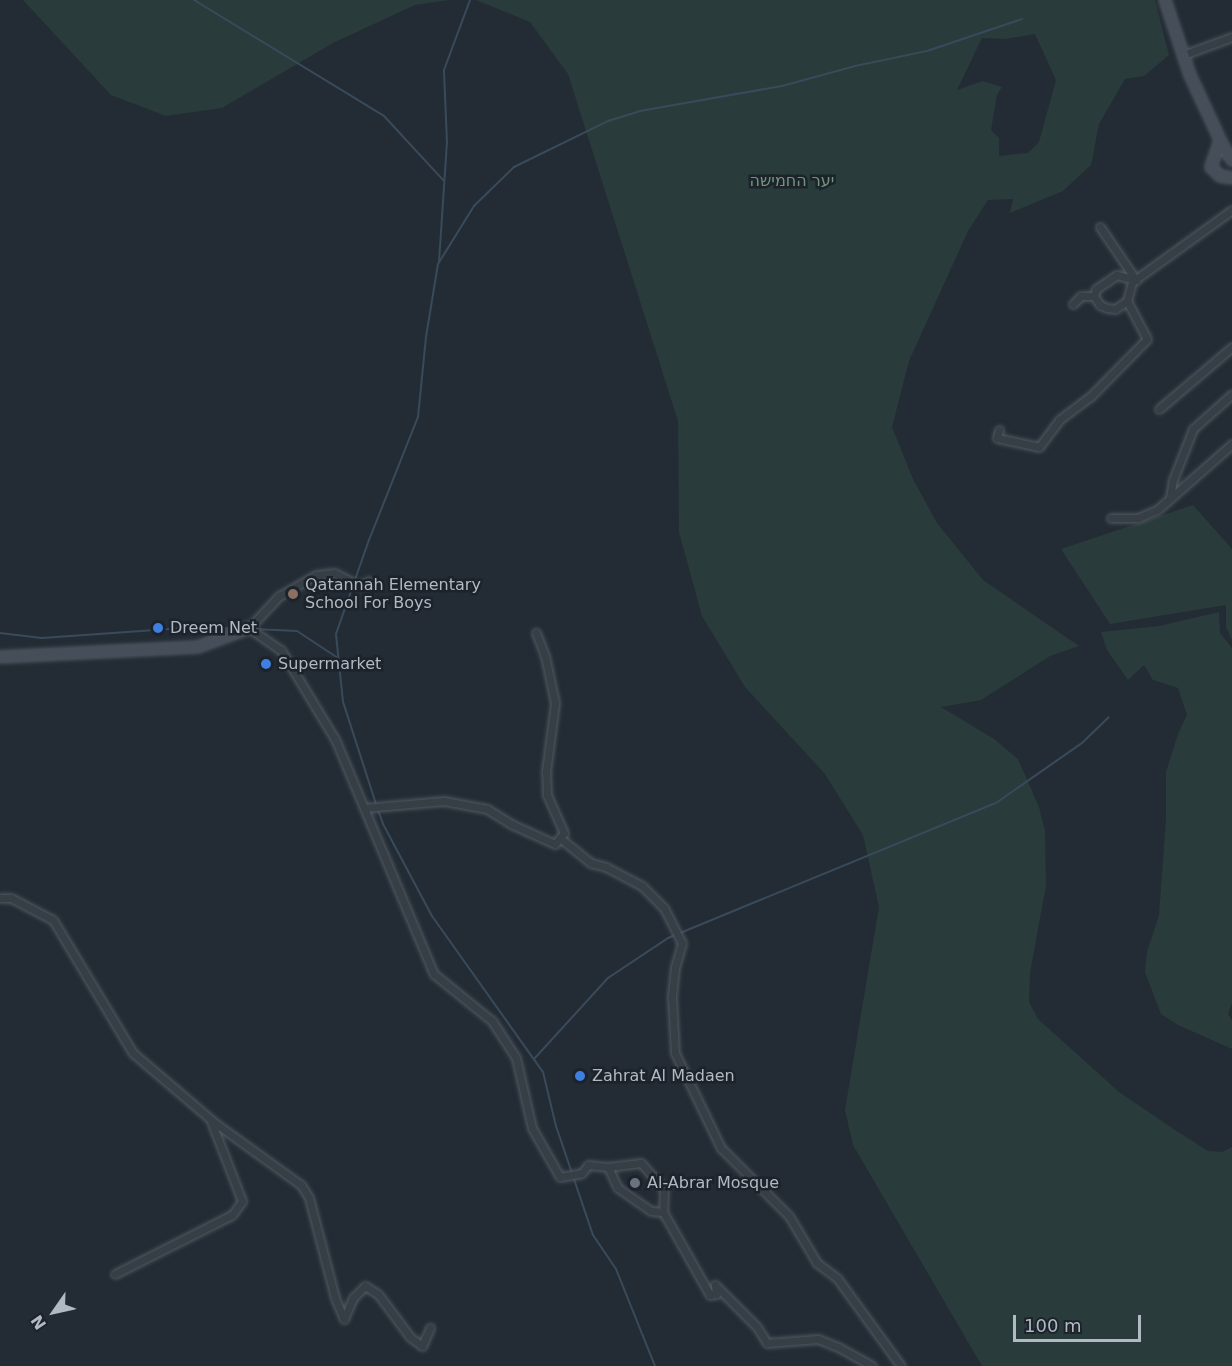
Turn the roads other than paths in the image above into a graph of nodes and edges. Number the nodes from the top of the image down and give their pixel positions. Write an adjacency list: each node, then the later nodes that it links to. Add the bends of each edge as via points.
1 (1165, 0): 3 (street)
2 (1232, 37): 3 (street)
3 (1183, 55): 4 (street)
4 (1220, 141): 5 (street); 6 (street, via 1211,166 1220,176)
5 (1232, 160)
6 (1232, 178)
7 (1232, 210): 9 (street)
8 (1100, 228): 9 (street)
9 (1136, 280): 10 (street, via 1116,275 1096,289); 11 (street)
10 (1094, 296): 11 (street, via 1107,308 1116,309); 12 (street, via 1081,296)
11 (1127, 301): 16 (street, via 1147,339 1090,397 1059,420 1039,447 997,438)
12 (1073, 303)
13 (1232, 347): 15 (street)
14 (1232, 394): 18 (street, via 1193,429)
15 (1159, 410)
16 (999, 430)
17 (1232, 444): 18 (street)
18 (1170, 498): 19 (street, via 1148,515)
19 (1111, 519)
20 (369, 581): 21 (street, via 360,586 334,573 315,575 279,596)
21 (249, 628): 23 (street, via 198,646); 24 (street, via 281,650 335,739)
22 (536, 633): 25 (street, via 555,703 546,788 564,833)
23 (0, 657)
24 (364, 808): 25 (street, via 444,801 487,809 555,844); 28 (street, via 434,974 492,1021 516,1058 532,1128 560,1177 582,1173 588,1165)
25 (560, 838): 33 (street, via 591,863 642,886 664,908 682,943 672,998 675,1053 721,1148 789,1216 817,1263 837,1278)
26 (0, 898): 27 (street, via 11,898 52,920 133,1053)
27 (210, 1119): 30 (street, via 242,1201 232,1215); 31 (street, via 301,1185 309,1198 344,1319 365,1286 378,1294 410,1337 422,1346)
28 (608, 1167): 29 (street, via 618,1188 651,1211); 29 (street, via 641,1163 664,1190)
29 (663, 1212): 32 (street, via 710,1295 716,1294 716,1285 757,1327 766,1343 818,1339)
30 (115, 1274)
31 (430, 1328)
32 (872, 1366)
33 (901, 1366)

